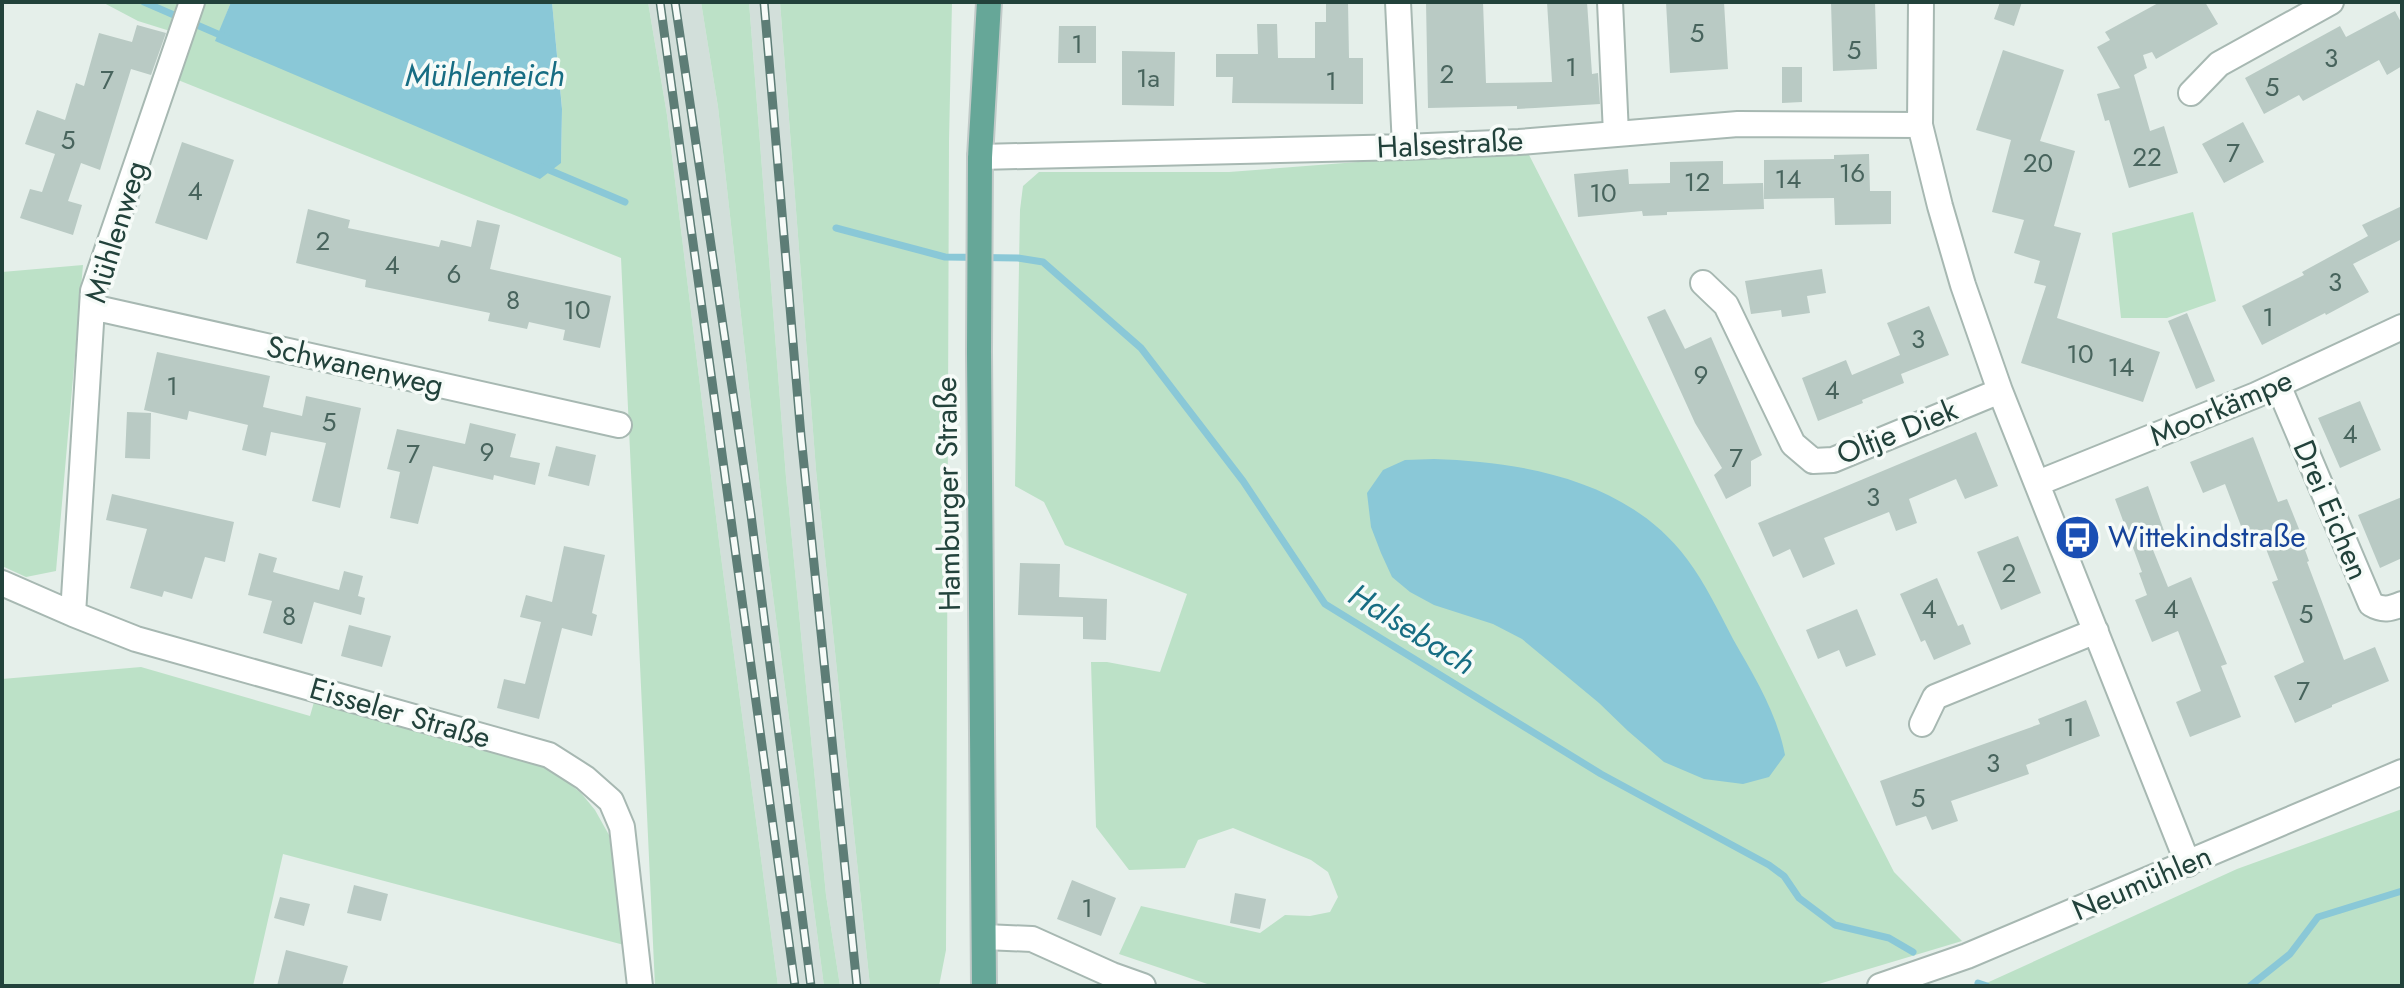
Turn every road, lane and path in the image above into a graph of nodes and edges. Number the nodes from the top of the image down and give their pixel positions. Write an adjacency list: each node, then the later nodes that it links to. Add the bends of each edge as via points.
1 (192, 2): 13 (street, Mühlenweg, via 93,291)
2 (989, 2): 11 (main road, Hamburger Straße)
3 (1398, 2): 10 (street)
4 (1610, 2): 9 (street)
5 (1921, 2): 8 (street)
6 (2331, 2): 7 (street, via 2219,64)
7 (2191, 93)
8 (1920, 125): 9 (street, Halsestraße, via 1738,124); 16 (street, via 1955,259)
9 (1616, 134): 10 (street, Halsestraße)
10 (1405, 147): 11 (street, Halsestraße)
11 (980, 157): 26 (main road, Hamburger Straße)
12 (1703, 283): 16 (street, Oltje Diek, via 1726,305 1793,444 1813,461 1833,460)
13 (92, 307): 17 (street, Schwanenweg); 21 (street, Mühlenweg)
14 (2402, 327): 15 (street, Moorkämpe)
15 (2278, 385): 18 (street, Moorkämpe); 20 (street, Drei Eichen, via 2371,604 2380,609)
16 (2000, 391): 18 (street)
17 (619, 425)
18 (2038, 483): 22 (street)
19 (2, 583): 21 (street, Eisseler Straße)
20 (2402, 604)
21 (73, 614): 27 (street, Eisseler Straße, via 136,639 549,755 585,778 611,801 622,827)
22 (2096, 631): 23 (street, via 1935,697); 25 (street)
23 (1922, 724)
24 (2402, 772): 25 (street, Neumühlen)
25 (2188, 864): 30 (street, Neumühlen, via 1967,956)
26 (985, 937): 28 (main road, Hamburger Straße); 29 (street, via 1032,939)
27 (640, 986)
28 (984, 986)
29 (1143, 986)
30 (1880, 986)

